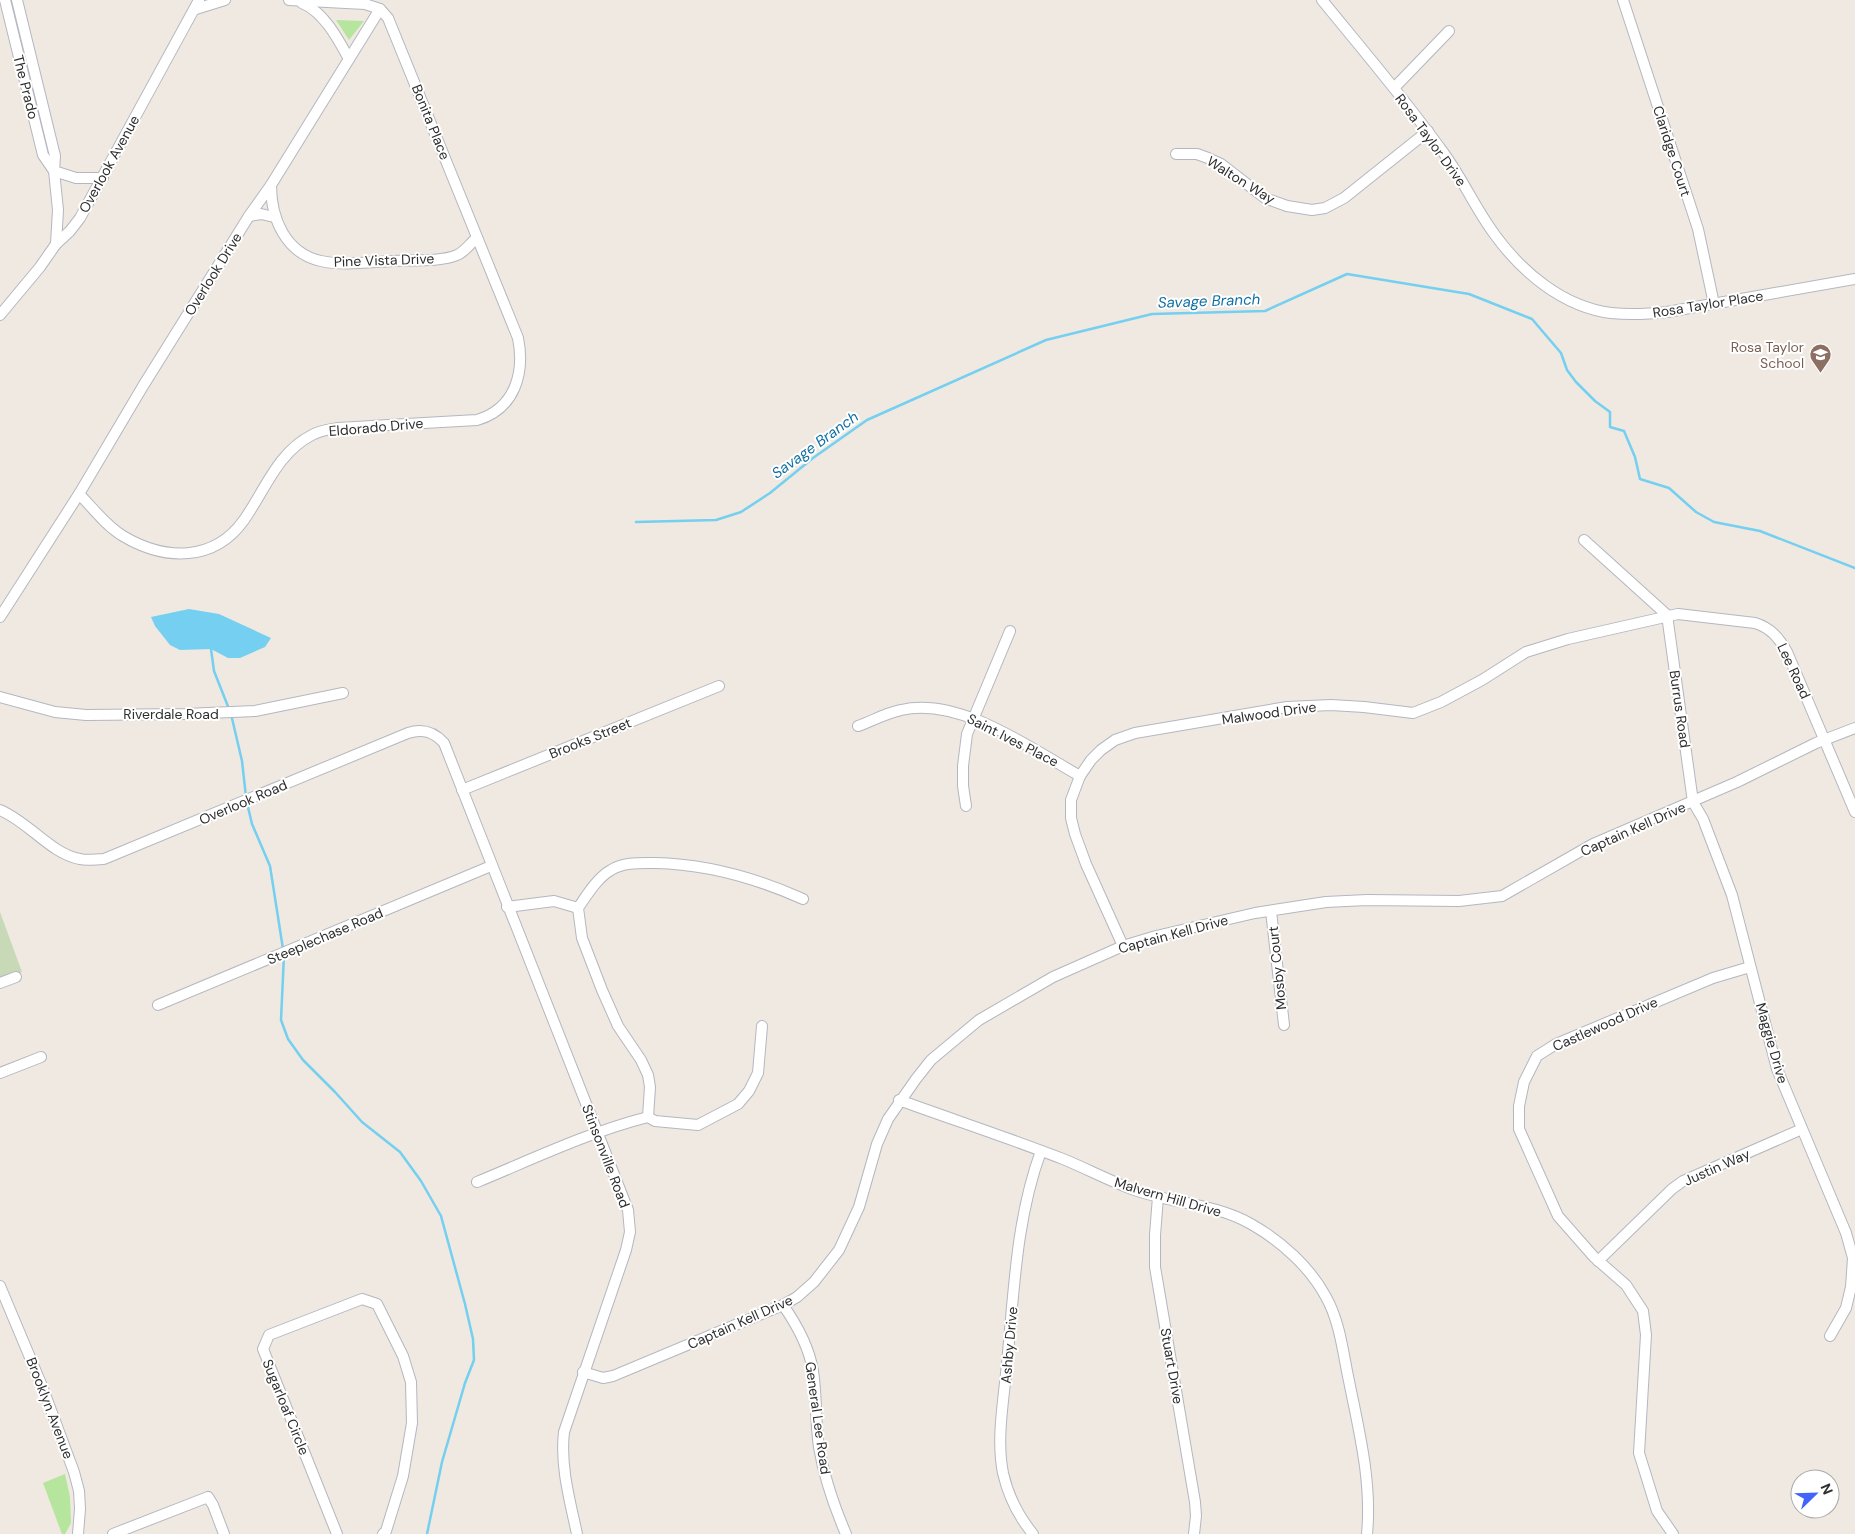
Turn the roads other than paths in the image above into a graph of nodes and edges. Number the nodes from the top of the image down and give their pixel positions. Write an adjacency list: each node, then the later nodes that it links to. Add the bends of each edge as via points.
1 (5, 0): 14 (street, The Prado, via 43,155)
2 (18, 0): 14 (street, The Prado, via 55,156)
3 (225, 0): 7 (street)
4 (1322, 0): 11 (street, Rosa Taylor Drive)
5 (1623, 0): 23 (street, Claridge Court, via 1698,229)
6 (293, 1): 8 (street, via 365,4); 10 (street, via 310,6 320,16)
7 (197, 4): 15 (street, Overlook Avenue)
8 (380, 9): 10 (street, Overlook Drive); 19 (street, Bonita Place, via 392,26)
9 (1449, 31): 11 (street)
10 (349, 59): 16 (street, Overlook Drive)
11 (1394, 88): 12 (street, Rosa Taylor Drive)
12 (1428, 131): 13 (street, Walton Way, via 1344,198 1325,208 1312,210 1265,198 1221,164 1208,158 1197,154); 22 (street, Rosa Taylor Drive, via 1453,165 1494,234 1514,259)
13 (1176, 154)
14 (54, 171): 15 (street, via 76,178); 20 (street, The Prado, via 58,210)
15 (103, 178): 20 (street, Overlook Avenue, via 80,218)
16 (271, 185): 17 (street, Overlook Drive); 18 (street, Pine Vista Drive)
17 (249, 216): 18 (street); 25 (street, Overlook Drive, via 142,386)
18 (274, 217): 19 (street, Pine Vista Drive, via 283,234 300,252 320,261 443,258 460,253)
19 (478, 238): 25 (street, Eldorado Drive, via 521,353 521,367 514,391 492,414 477,420 335,429 312,435 290,450 232,534 216,546 193,553 164,552 141,545 122,535)
20 (56, 244): 24 (street, Overlook Avenue)
21 (1855, 279): 23 (street, Rosa Taylor Place)
22 (1563, 297): 23 (street, Rosa Taylor Place, via 1582,306 1618,313 1667,312)
23 (1714, 304)
24 (0, 315)
25 (79, 494): 28 (street, Overlook Drive)
26 (1584, 540): 27 (street)
27 (1667, 615): 36 (street, Lee Road, via 1755,623 1775,634 1787,652); 37 (street, Malwood Drive, via 1526,652 1441,702 1413,713 1348,706 1287,708 1135,734 1115,740 1101,750); 39 (street, Burrus Road)
28 (0, 617)
29 (1010, 631): 33 (street)
30 (719, 686): 38 (street, Brooks Street)
31 (343, 693): 32 (street, Riverdale Road, via 254,712 185,714 55,712)
32 (0, 697)
33 (973, 718): 34 (street, Saint Ives Place, via 932,708 901,710); 37 (street, Saint Ives Place); 40 (street, via 967,734 963,766)
34 (858, 726)
35 (1855, 728): 36 (street, Captain Kell Drive)
36 (1824, 739): 39 (street, Captain Kell Drive); 42 (street, Lee Road)
37 (1080, 776): 48 (street, Malwood Drive, via 1071,800 1071,818 1086,864)
38 (462, 790): 41 (street, Overlook Road, via 444,743 437,735 416,730 104,859 80,859 57,850); 43 (street, Stinsonville Road)
39 (1693, 802): 47 (street, Captain Kell Drive, via 1593,844 1502,896 1459,901 1326,902); 49 (street, Maggie Drive, via 1732,895)
40 (966, 806)
41 (0, 810)
42 (1855, 812)
43 (491, 866): 45 (street, Stinsonville Road); 52 (street, Steeplechase Road)
44 (803, 899): 46 (street, via 750,878 707,868 638,863 610,870)
45 (507, 907): 46 (street, via 554,901); 60 (street, Stinsonville Road)
46 (578, 908): 58 (street, via 582,938 602,990 618,1026 648,1075)
47 (1271, 911): 48 (street, Captain Kell Drive, via 1187,928); 53 (street, Mosby Court)
48 (1124, 946): 57 (street, Captain Kell Drive, via 1052,976 979,1020 931,1060)
49 (1750, 967): 59 (street, Maggie Drive, via 1777,1069); 64 (street, Castlewood Drive, via 1713,978 1556,1044 1537,1056 1524,1082 1519,1129 1558,1216)
50 (16, 977): 51 (street)
51 (0, 983)
52 (158, 1005)
53 (1284, 1025)
54 (762, 1026): 58 (street, via 758,1073 738,1104 698,1125 656,1121)
55 (41, 1057): 56 (street)
56 (0, 1074)
57 (899, 1100): 61 (street, Malvern Hill Drive); 66 (street, Captain Kell Drive, via 877,1144 858,1207 839,1250 798,1298)
58 (648, 1116): 60 (street)
59 (1802, 1130): 64 (street, Justin Way, via 1672,1188); 67 (street, Maggie Drive, via 1846,1233 1853,1258 1846,1308)
60 (597, 1133): 62 (street); 68 (street, Stinsonville Road, via 628,1210 630,1232 619,1275)
61 (1041, 1151): 63 (street, Malvern Hill Drive, via 1130,1189); 76 (street, Ashby Drive, via 1031,1178 1018,1244 1000,1434 1008,1492)
62 (477, 1182)
63 (1158, 1197): 77 (street, Stuart Drive, via 1155,1267 1195,1502); 78 (street, Malvern Hill Drive, via 1213,1208 1251,1224 1296,1258 1327,1298 1341,1344 1366,1471)
64 (1598, 1261): 79 (street, Castlewood Drive, via 1626,1286 1643,1311 1646,1335 1639,1454 1657,1511)
65 (0, 1286): 69 (street, Brooklyn Avenue, via 74,1472 79,1491)
66 (784, 1305): 68 (street, Captain Kell Drive, via 613,1376 600,1378); 75 (street, General Lee Road, via 796,1324 810,1359 819,1447 833,1502)
67 (1830, 1336)
68 (583, 1372): 74 (street, Stinsonville Road, via 562,1447)
69 (78, 1534)
70 (113, 1534): 71 (street, via 208,1497)
71 (224, 1534)
72 (336, 1534): 73 (street, Sugarloaf Circle, via 262,1349 269,1335 362,1299 377,1304 404,1356 411,1382 412,1423 403,1476)
73 (383, 1534)
74 (577, 1534)
75 (846, 1534)
76 (1033, 1534)
77 (1194, 1534)
78 (1367, 1534)
79 (1673, 1534)

